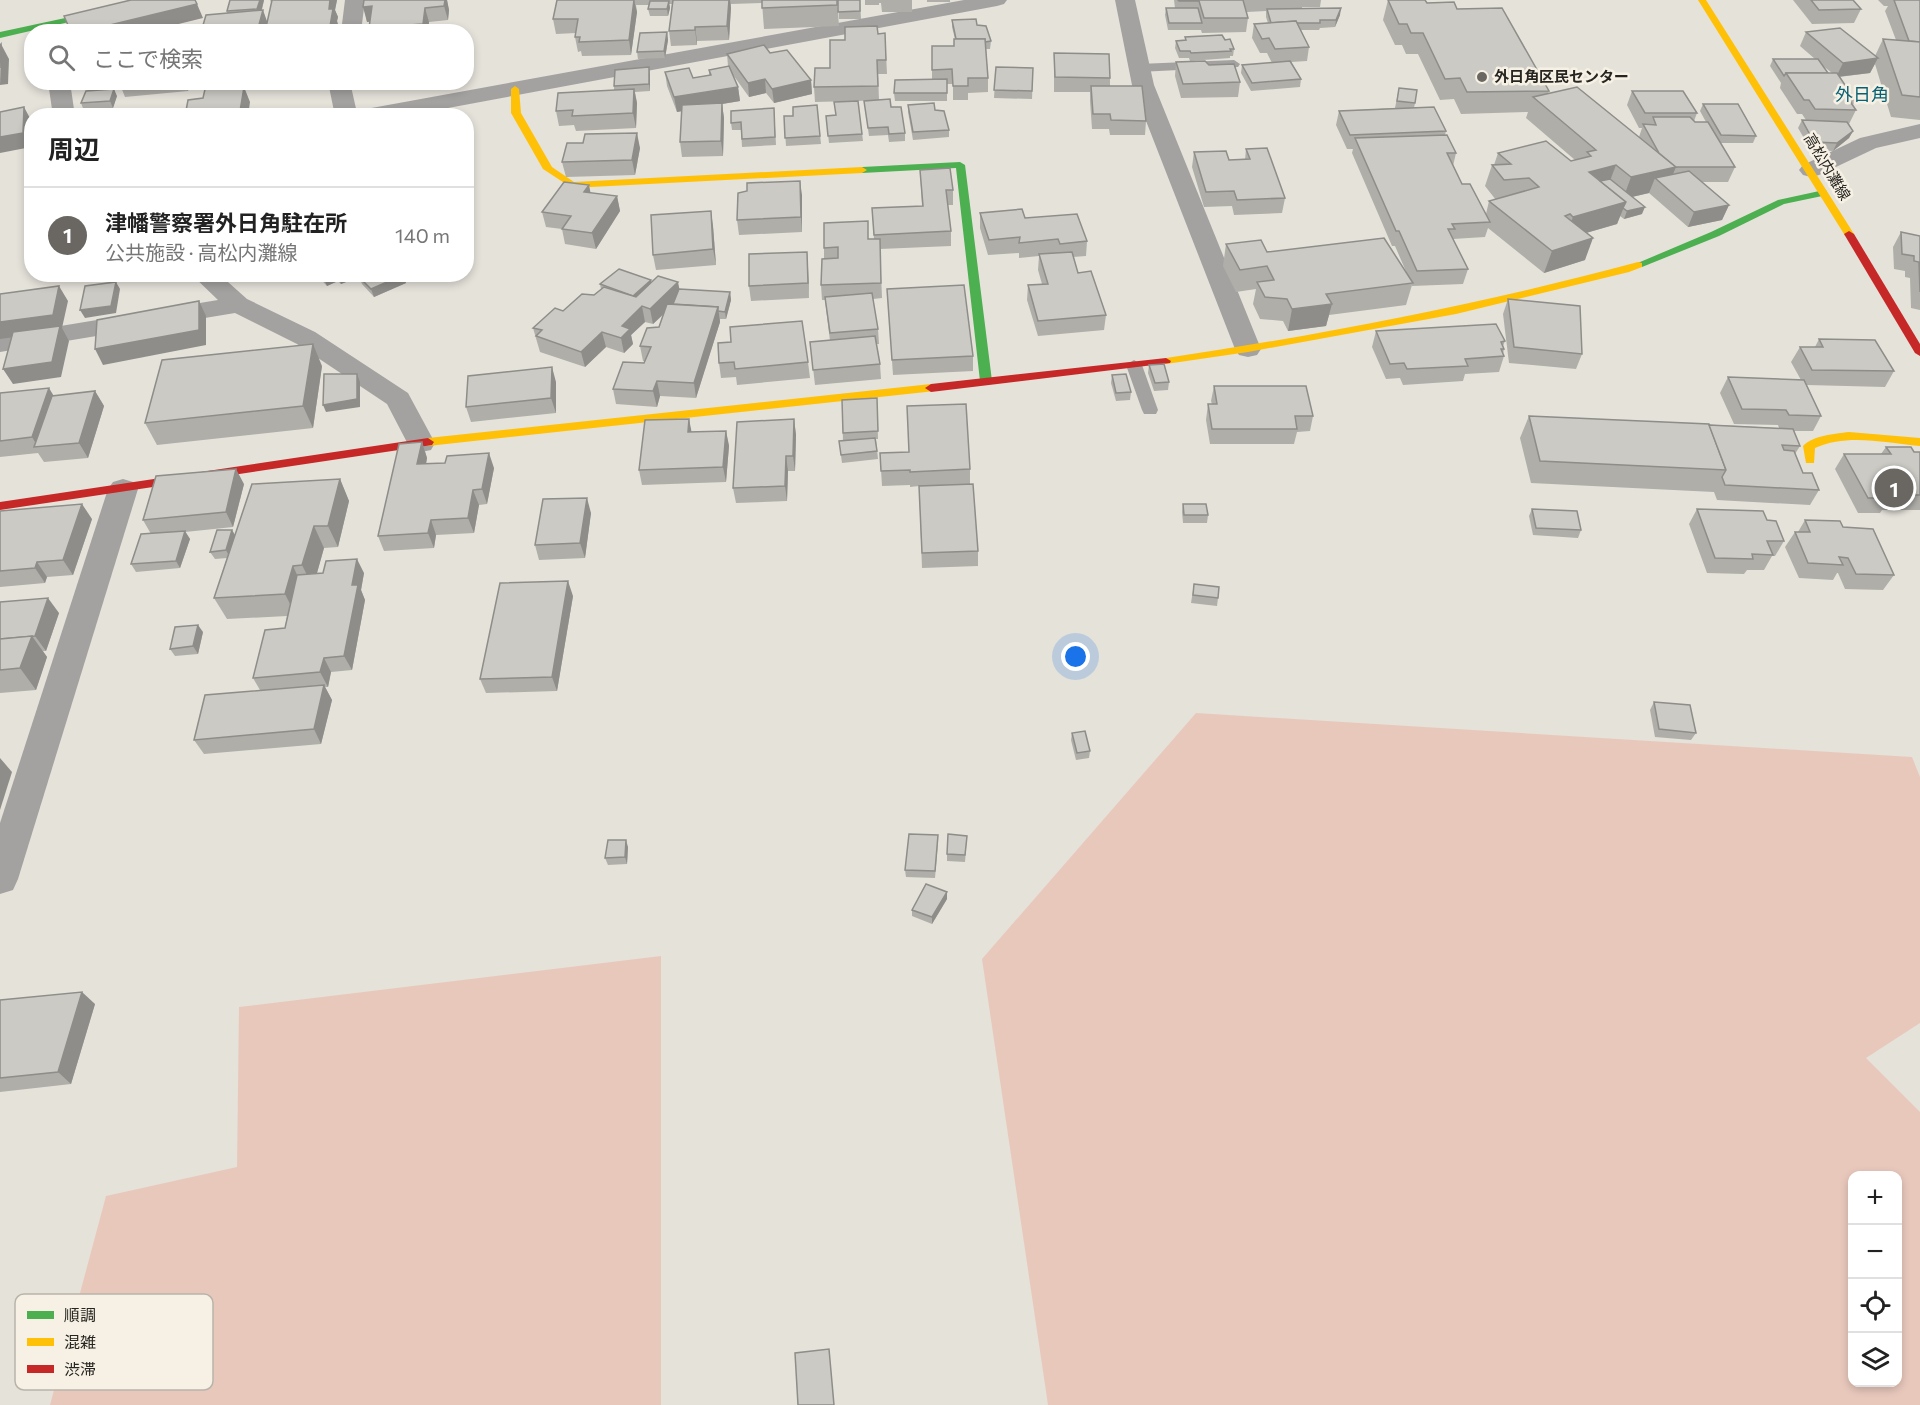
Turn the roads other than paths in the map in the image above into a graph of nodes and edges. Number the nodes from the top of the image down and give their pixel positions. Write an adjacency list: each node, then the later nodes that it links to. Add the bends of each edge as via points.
1 (160, 0): 6 (street)
2 (355, 0): 7 (street)
3 (997, 0): 12 (street)
4 (1125, 0): 11 (street)
5 (1701, 0): 19 (street, 高松内灘線)
6 (66, 24)
7 (352, 24)
8 (24, 32): 9 (street)
9 (0, 35)
10 (1234, 63): 11 (lane)
11 (1139, 68): 24 (street)
12 (515, 89): 17 (street); 27 (street, via 516,113 548,169 572,185 960,165)
13 (60, 90): 15 (street)
14 (341, 90): 16 (street)
15 (63, 108)
16 (344, 108)
17 (410, 108)
18 (1920, 131): 19 (street, via 1868,144)
19 (1811, 170): 20 (street, 高松内灘線)
20 (1824, 193): 24 (street, via 1781,202 1715,234 1624,270 1456,311); 25 (street, 高松内灘線)
21 (212, 282): 22 (street)
22 (238, 305): 23 (street); 30 (street, via 306,338 398,399)
23 (0, 344)
24 (1248, 349): 26 (street)
25 (1920, 353)
26 (1134, 365): 27 (street); 28 (lane)
27 (986, 381): 30 (street)
28 (1150, 410)
29 (1920, 442): 31 (street, via 1829,439 1809,446)
30 (421, 443): 32 (street)
31 (1810, 460)
32 (123, 489): 33 (street); 34 (street)
33 (0, 506)
34 (0, 879)

